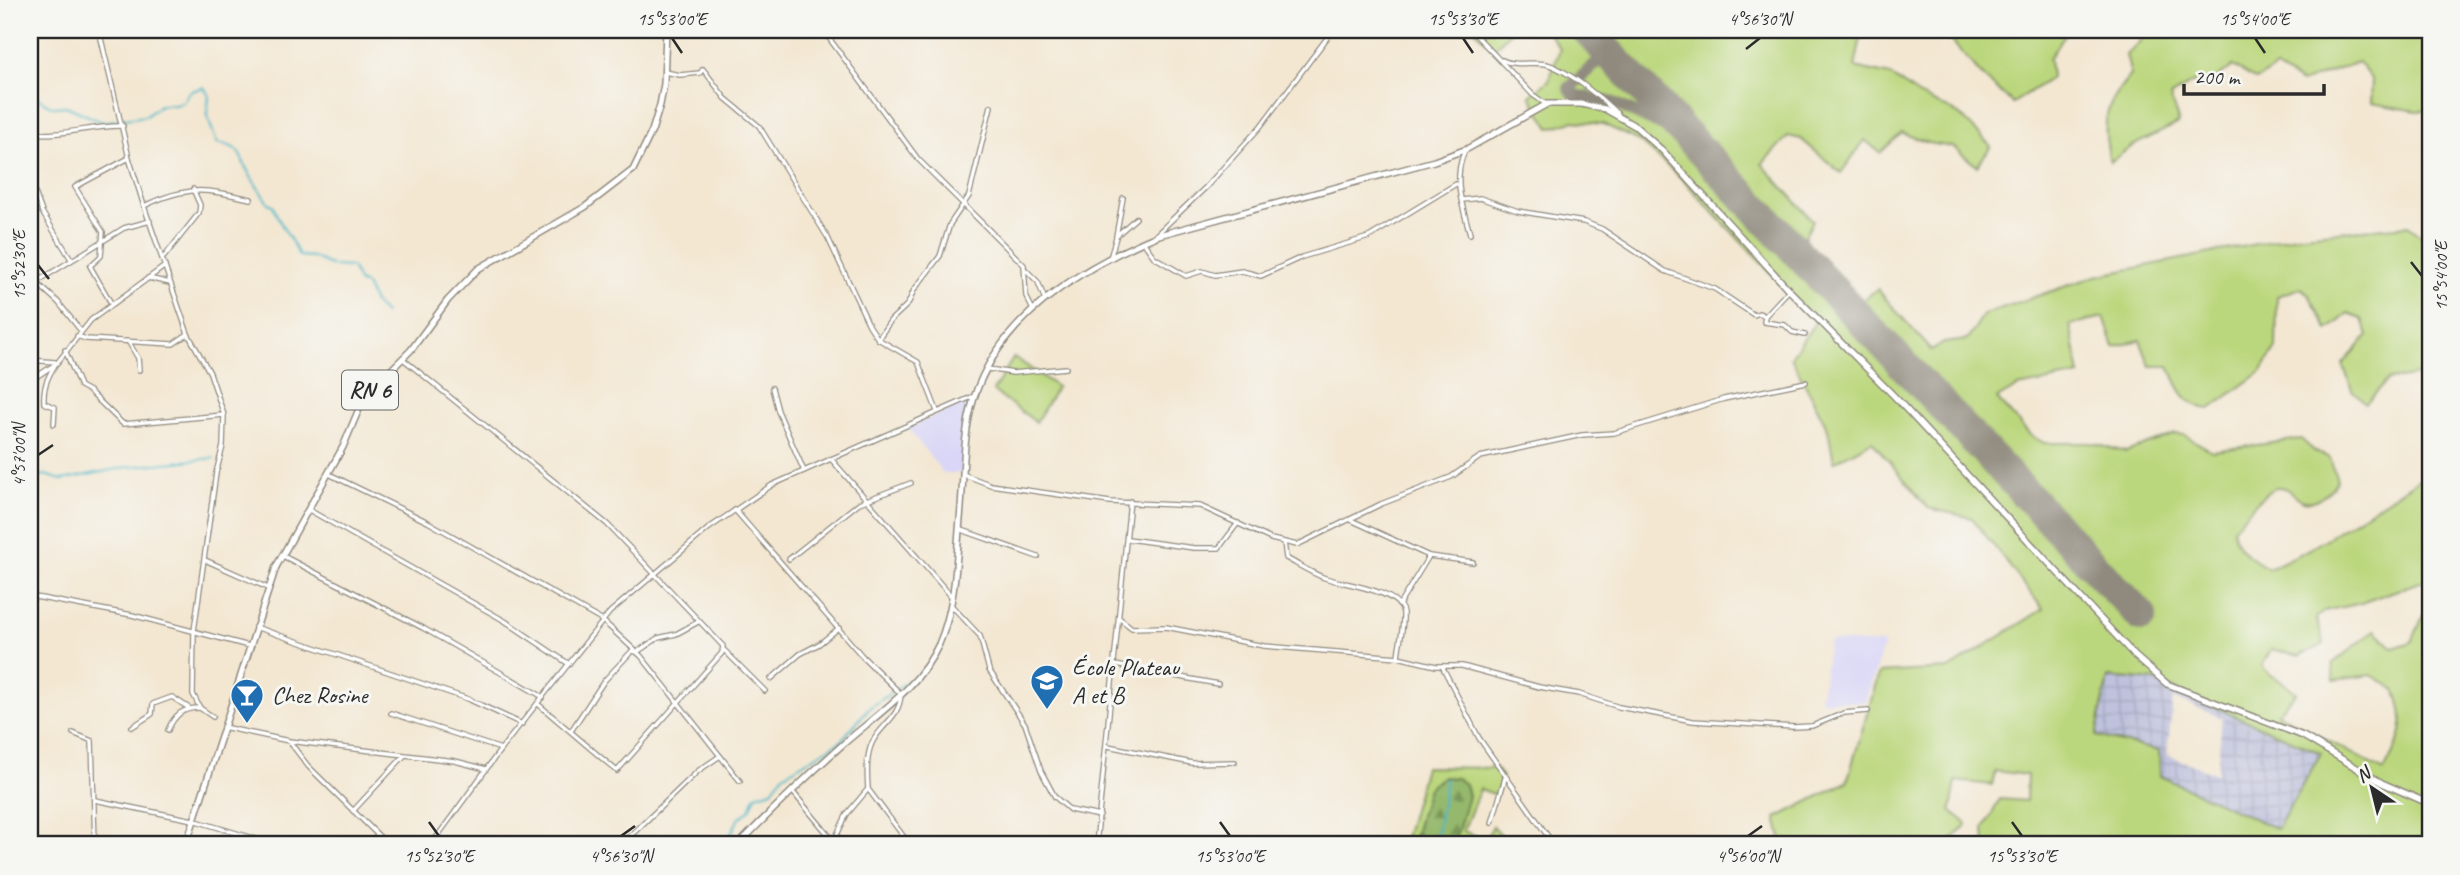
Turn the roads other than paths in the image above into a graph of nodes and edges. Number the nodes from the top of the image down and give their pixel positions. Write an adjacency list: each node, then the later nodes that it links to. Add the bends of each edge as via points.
1 (106, 30): 6 (street)
2 (666, 30): 8 (main road, RN 6)
3 (823, 30): 23 (street, via 906,145)
4 (1333, 30): 28 (street, via 1260,127)
5 (1471, 30): 7 (street)
6 (99, 31): 12 (street)
7 (1502, 60): 9 (street); 11 (street, via 1554,67)
8 (665, 72): 49 (street, via 680,75 703,69 725,98 759,126 828,238); 52 (main road, RN 6, via 657,118 633,170 585,207 478,269)
9 (1547, 104): 11 (main road, via 1581,104); 14 (main road)
10 (991, 106): 23 (street, via 976,159 975,181)
11 (1618, 114): 40 (main road, via 1658,146)
12 (123, 126): 13 (street); 15 (street)
13 (30, 133)
14 (1465, 150): 17 (street); 28 (main road)
15 (129, 158): 22 (street); 29 (street, via 75,187)
16 (30, 179): 33 (street, via 42,212)
17 (1456, 184): 21 (street); 30 (street, via 1369,237 1302,257 1261,276 1202,271 1186,276 1154,257)
18 (193, 189): 20 (street); 22 (street); 32 (street, via 199,213)
19 (1122, 198): 27 (street)
20 (251, 199)
21 (1462, 200): 26 (street); 44 (street, via 1480,198 1518,211 1589,224 1665,271 1715,289 1754,315)
22 (144, 206): 25 (street)
23 (963, 207): 35 (street); 49 (street, via 950,224 940,256)
24 (1136, 218): 27 (street)
25 (150, 221): 29 (street); 32 (street)
26 (1470, 234)
27 (1116, 236): 31 (street)
28 (1155, 237): 30 (main road)
29 (104, 239): 33 (street); 42 (street, via 101,256 90,266)
30 (1143, 241): 31 (main road)
31 (1111, 255): 41 (main road)
32 (163, 257): 34 (street)
33 (71, 259): 37 (street)
34 (166, 265): 36 (street); 38 (street)
35 (1026, 270): 41 (street, via 1038,282); 43 (street, via 1026,296)
36 (148, 278): 38 (street); 42 (street)
37 (36, 282): 39 (street); 45 (street)
38 (170, 283): 46 (street)
39 (30, 286)
40 (1789, 290): 44 (street); 133 (main road, via 2161,679 2303,736 2382,783)
41 (1045, 301): 43 (main road)
42 (111, 303): 45 (street)
43 (1033, 310): 56 (main road)
44 (1765, 316): 47 (street, via 1764,322)
45 (81, 331): 48 (street)
46 (188, 334): 50 (street, via 173,344); 63 (street, via 210,373)
47 (1805, 335)
48 (77, 336): 50 (street); 51 (street)
49 (878, 340): 62 (street, via 918,362)
50 (128, 341): 57 (street)
51 (65, 350): 54 (street); 63 (street, via 80,386 123,424)
52 (403, 359): 67 (main road, RN 6, via 364,397); 85 (street, via 607,524)
53 (30, 360): 54 (street)
54 (57, 363): 58 (street); 64 (street, via 46,379 44,397 44,403 55,407)
55 (1066, 368): 56 (street, via 1013,373)
56 (988, 369): 61 (main road)
57 (139, 370)
58 (30, 381)
59 (1806, 382): 74 (street, via 1724,399 1614,433 1582,435 1480,457 1451,477)
60 (772, 388): 66 (street)
61 (974, 396): 62 (street); 68 (main road)
62 (937, 411): 65 (street)
63 (224, 415): 83 (street)
64 (54, 424)
65 (831, 459): 66 (street); 70 (street)
66 (804, 471): 73 (street)
67 (327, 472): 72 (main road, RN 6); 91 (street, via 428,522)
68 (965, 475): 71 (street, via 991,485); 76 (main road)
69 (911, 483): 70 (street)
70 (867, 499): 82 (street); 88 (street)
71 (1130, 501): 75 (street, via 1200,506); 77 (street)
72 (308, 509): 79 (main road, RN 6); 100 (street, via 465,597)
73 (734, 509): 85 (street); 94 (street)
74 (1351, 520): 78 (street, via 1303,543); 80 (street)
75 (1238, 523): 77 (street, via 1219,548); 78 (street)
76 (959, 529): 81 (street); 88 (main road)
77 (1128, 539): 90 (street)
78 (1284, 542): 89 (street, via 1286,558 1326,579 1354,583)
79 (281, 555): 86 (main road, RN 6); 107 (street)
80 (1429, 556): 84 (street); 89 (street)
81 (1038, 557)
82 (789, 559)
83 (205, 560): 86 (street); 95 (street)
84 (1474, 562)
85 (656, 573): 91 (street); 92 (street)
86 (268, 588): 93 (main road, RN 6)
87 (30, 596): 95 (street)
88 (952, 601): 106 (main road, via 928,663); 135 (street, via 980,636 989,670 1025,724 1055,797 1070,810)
89 (1399, 605): 99 (street, via 1403,613)
90 (1119, 618): 99 (street, via 1132,628 1166,626 1264,646); 101 (street)
91 (603, 621): 98 (street); 100 (street)
92 (698, 622): 97 (street); 98 (street)
93 (255, 627): 96 (main road, RN 6); 115 (street, via 468,699)
94 (839, 628): 103 (street); 106 (street)
95 (194, 631): 96 (street); 111 (street, via 193,694)
96 (249, 646): 117 (main road, RN 6)
97 (724, 650): 105 (street); 108 (street)
98 (637, 652): 108 (street); 119 (street, via 632,651 604,681)
99 (1398, 657): 102 (street)
100 (569, 664): 107 (street)
101 (1115, 665): 104 (street); 122 (street)
102 (1442, 666): 112 (street, via 1462,666 1619,707 1693,721 1812,726 1832,716); 128 (street, via 1462,711)
103 (771, 678)
104 (1218, 684)
105 (765, 691)
106 (899, 692): 130 (street, via 897,712 873,741); 131 (main road)
107 (542, 696): 109 (street)
108 (677, 703): 119 (street, via 617,771); 125 (street)
109 (538, 704): 115 (street); 119 (street)
110 (189, 708): 111 (street); 116 (street, via 172,697 162,700 153,704 152,715); 118 (street, via 177,714)
111 (201, 708): 114 (street)
112 (1868, 711)
113 (391, 713): 123 (street)
114 (213, 717)
115 (523, 724): 123 (street)
116 (132, 727)
117 (222, 727): 121 (street); 136 (main road, RN 6)
118 (168, 730)
119 (571, 731)
120 (73, 733): 132 (street, via 92,739)
121 (289, 741): 124 (street); 134 (street)
122 (1108, 747): 126 (street, via 1192,763); 135 (street)
123 (501, 749): 127 (street)
124 (405, 755): 127 (street); 134 (street)
125 (720, 756): 129 (street); 139 (street, via 698,771)
126 (1235, 762)
127 (486, 769): 144 (street)
128 (1504, 778): 137 (street); 149 (street)
129 (740, 781)
130 (868, 789): 138 (street); 147 (street)
131 (792, 791): 138 (street); 145 (main road)
132 (95, 800): 136 (street); 140 (street)
133 (2430, 804)
134 (353, 811): 143 (street)
135 (1100, 816): 148 (street)
136 (193, 820): 141 (main road, RN 6); 142 (street)
137 (1492, 823)
138 (832, 842): 146 (street)
139 (622, 844)
140 (95, 845)
141 (186, 845)
142 (276, 845)
143 (388, 845)
144 (431, 845)
145 (738, 845)
146 (837, 845)
147 (909, 845)
148 (1096, 845)
149 (1554, 845)

